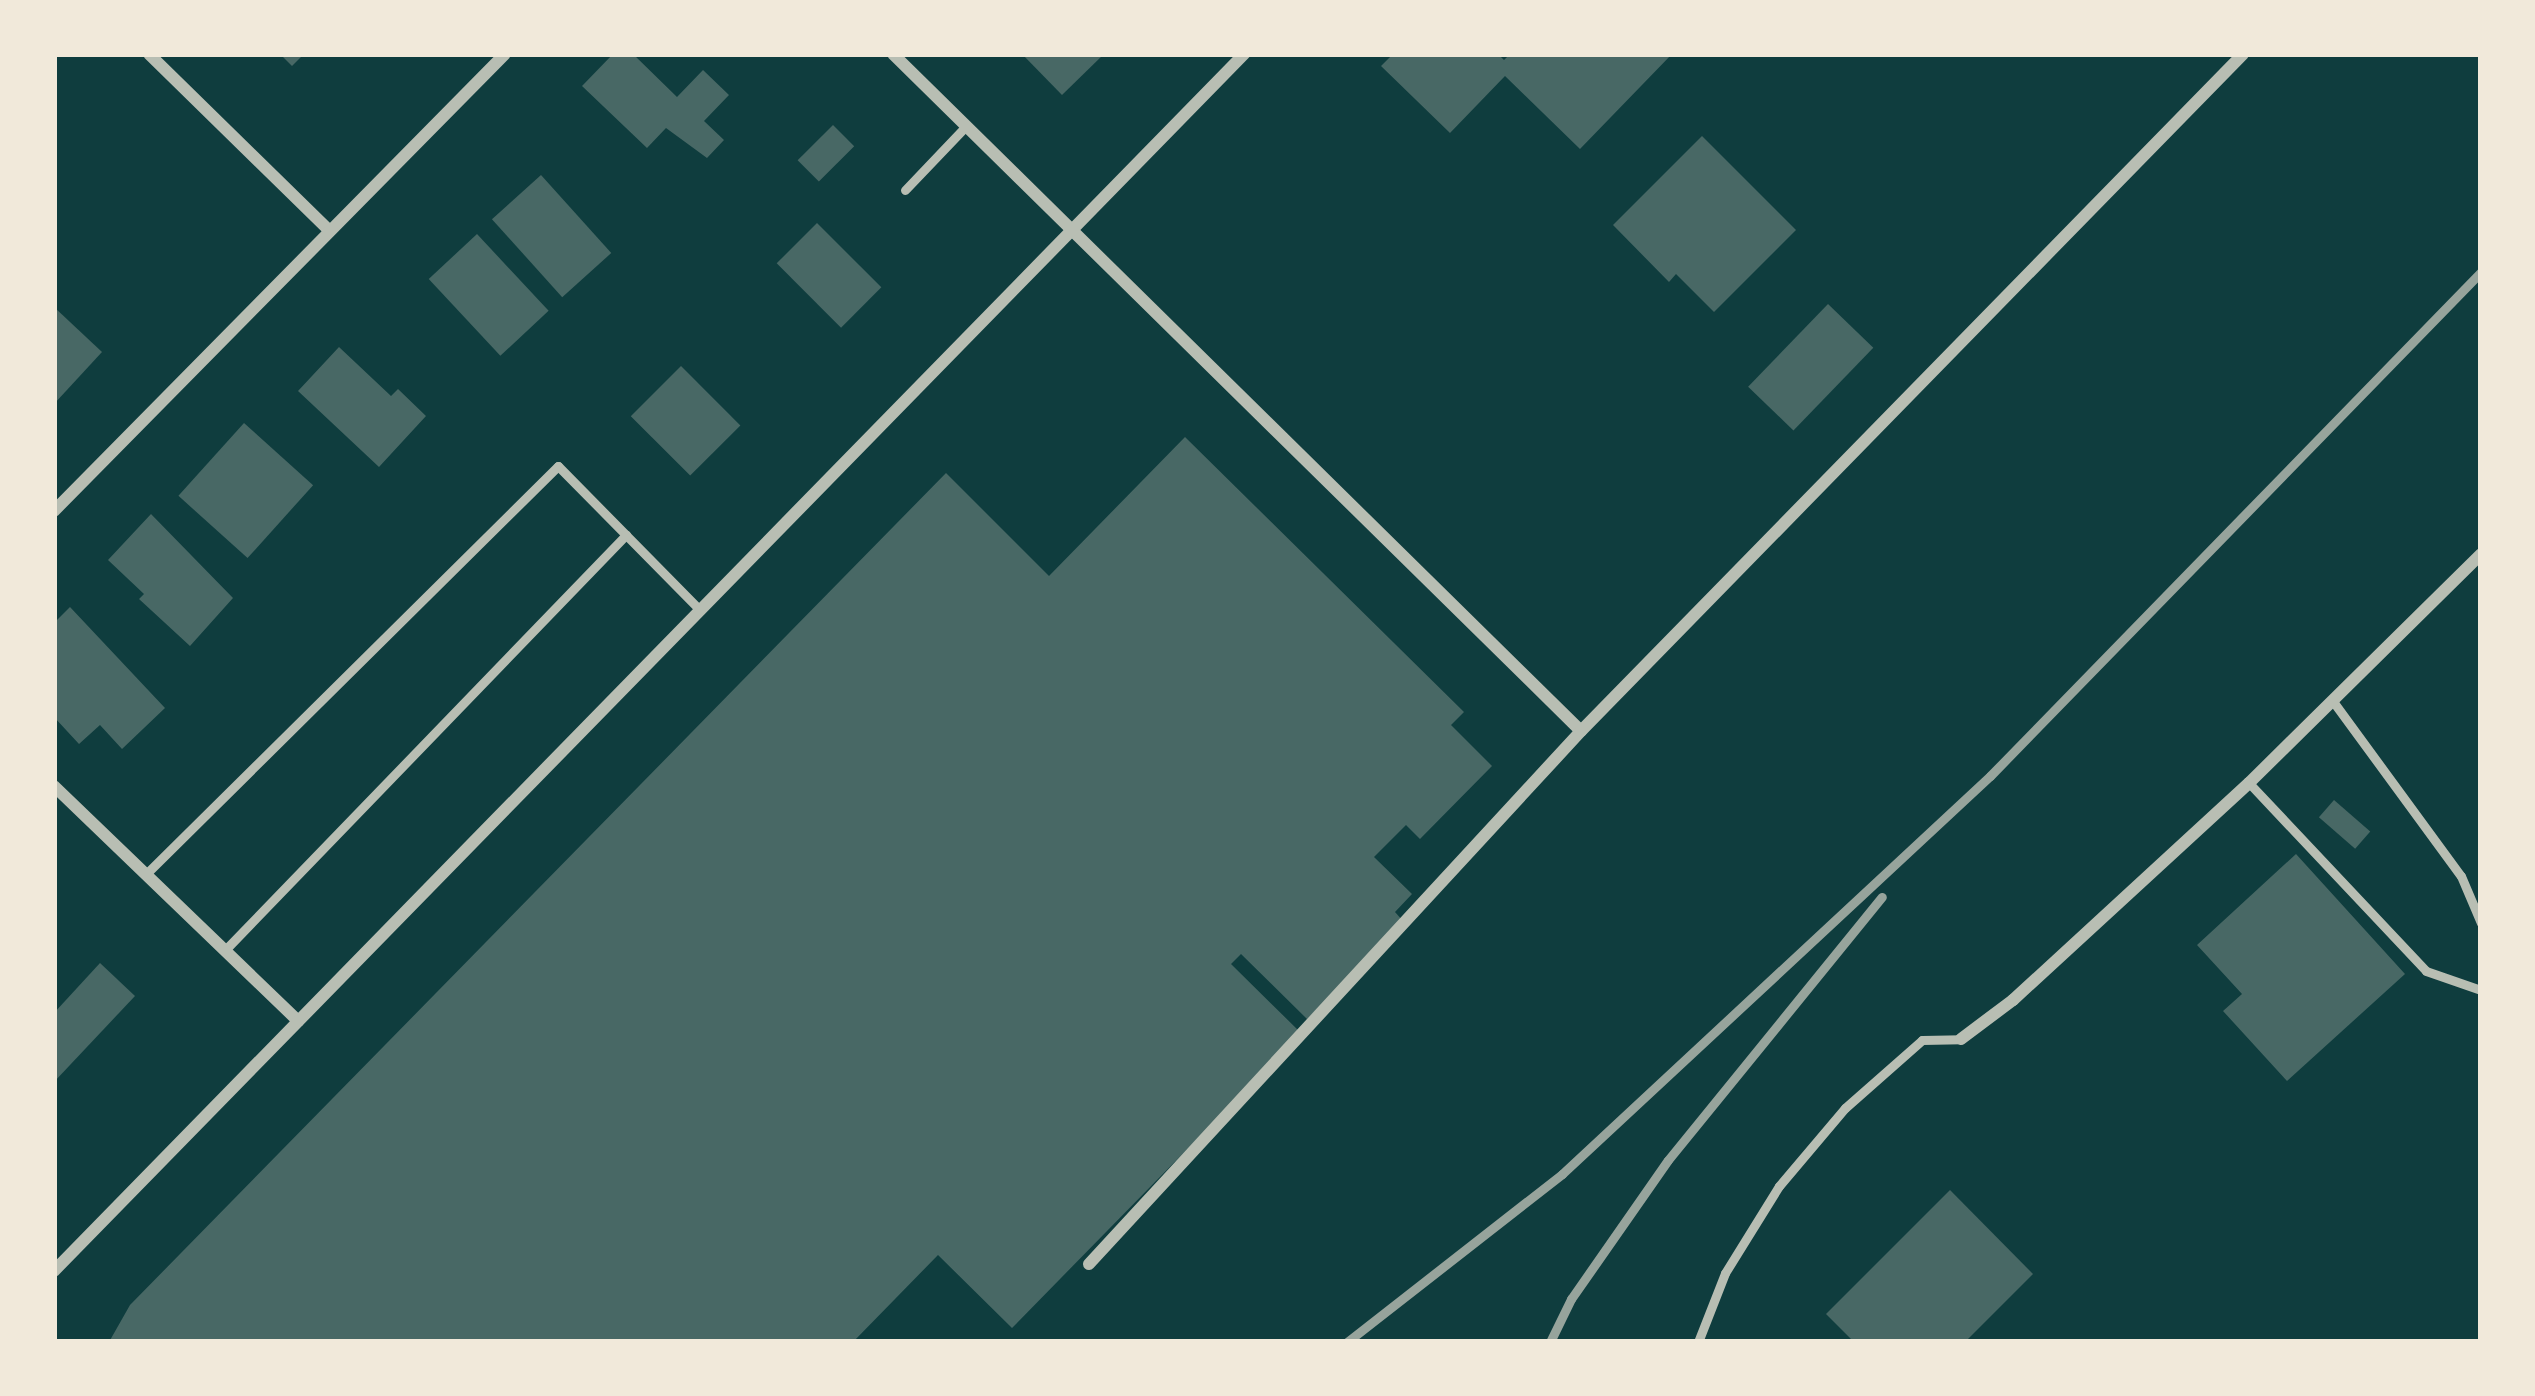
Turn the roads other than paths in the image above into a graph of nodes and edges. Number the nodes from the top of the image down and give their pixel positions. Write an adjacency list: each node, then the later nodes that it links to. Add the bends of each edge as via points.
1 (149, 54): 9 (street)
2 (505, 54): 9 (street)
3 (893, 54): 6 (street)
4 (1244, 54): 8 (street)
5 (2243, 54): 15 (street)
6 (966, 126): 7 (lane); 8 (street)
7 (905, 190)
8 (1071, 230): 13 (street); 15 (street)
9 (330, 231): 10 (street)
10 (54, 512)
11 (626, 536): 13 (lane); 18 (lane, via 557,466); 20 (lane)
12 (2481, 554): 14 (street)
13 (700, 610): 22 (street)
14 (2332, 700): 16 (street); 19 (lane, via 2461,876)
15 (1581, 731): 24 (street)
16 (2248, 783): 21 (lane, via 2426,971); 23 (street)
17 (54, 786): 18 (street)
18 (148, 872): 20 (street)
19 (2481, 923)
20 (226, 950): 22 (street)
21 (2481, 990)
22 (298, 1021): 25 (street)
23 (1961, 1039): 26 (lane, via 1922,1040 1845,1108 1768,1204 1726,1273)
24 (1088, 1264)
25 (54, 1270)
26 (1698, 1342)

